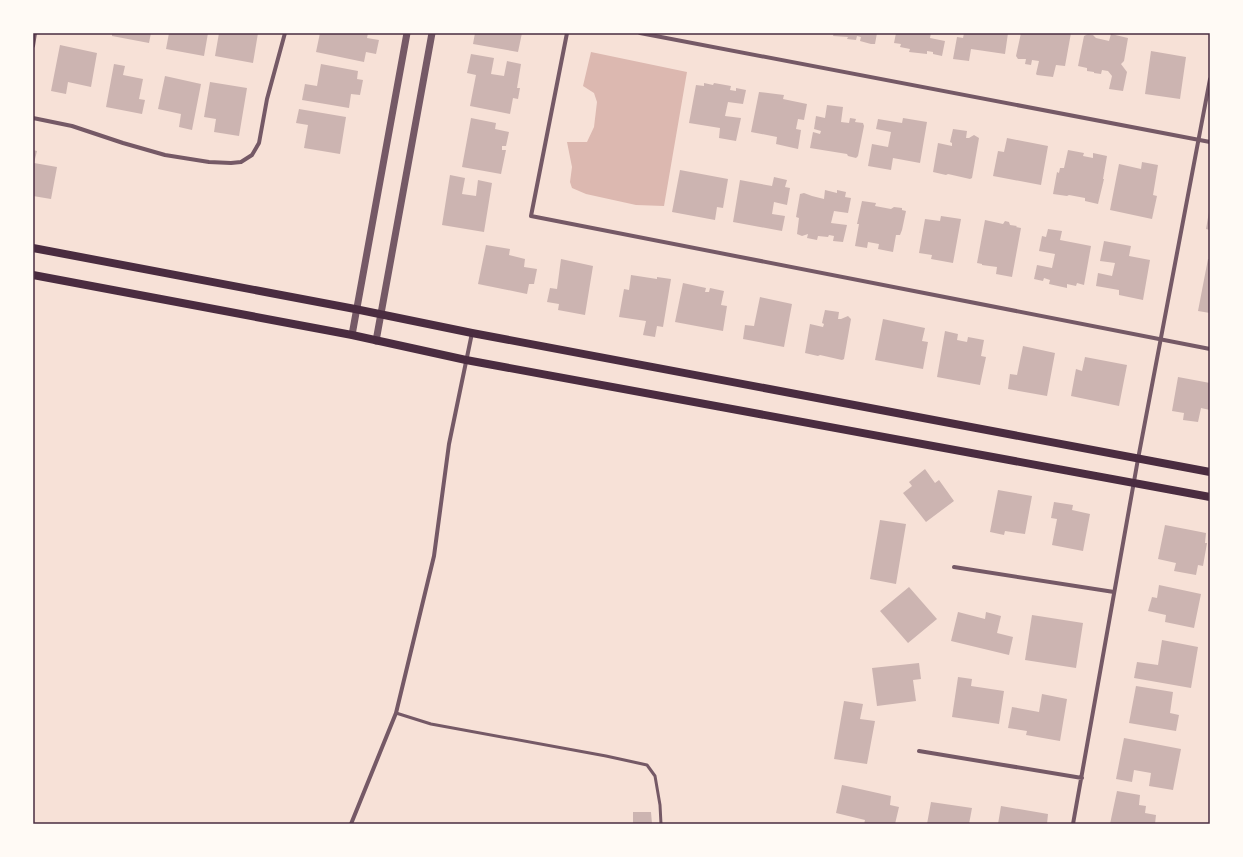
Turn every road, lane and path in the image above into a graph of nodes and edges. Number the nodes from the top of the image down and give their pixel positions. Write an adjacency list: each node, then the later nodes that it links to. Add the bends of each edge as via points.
1 (36, 33): 7 (street)
2 (285, 33): 9 (street, via 270,87 259,142 252,155 241,162 209,162 166,155 72,126)
3 (407, 33): 14 (street)
4 (432, 33): 15 (street)
5 (567, 33): 18 (street, via 531,216)
6 (640, 33): 10 (street)
7 (33, 46)
8 (1210, 79): 10 (street)
9 (33, 118)
10 (1198, 139): 11 (street); 18 (street)
11 (1210, 142)
12 (33, 248): 14 (main road)
13 (33, 275): 17 (main road)
14 (356, 309): 15 (main road); 17 (street)
15 (382, 314): 16 (main road); 19 (street)
16 (472, 333): 21 (street); 22 (main road)
17 (352, 336): 19 (main road)
18 (1160, 340): 20 (street); 22 (street)
19 (376, 341): 21 (main road)
20 (1210, 349)
21 (466, 360): 24 (main road); 28 (street, via 449,444 434,556)
22 (1138, 459): 23 (main road); 24 (street)
23 (1210, 472)
24 (1134, 482): 25 (main road); 27 (street)
25 (1210, 497)
26 (954, 567): 27 (street)
27 (1114, 592): 30 (street)
28 (396, 713): 31 (street); 32 (lane, via 431,724 647,765 655,776)
29 (919, 751): 30 (street)
30 (1082, 778): 33 (street)
31 (351, 824)
32 (661, 824)
33 (1074, 824)

